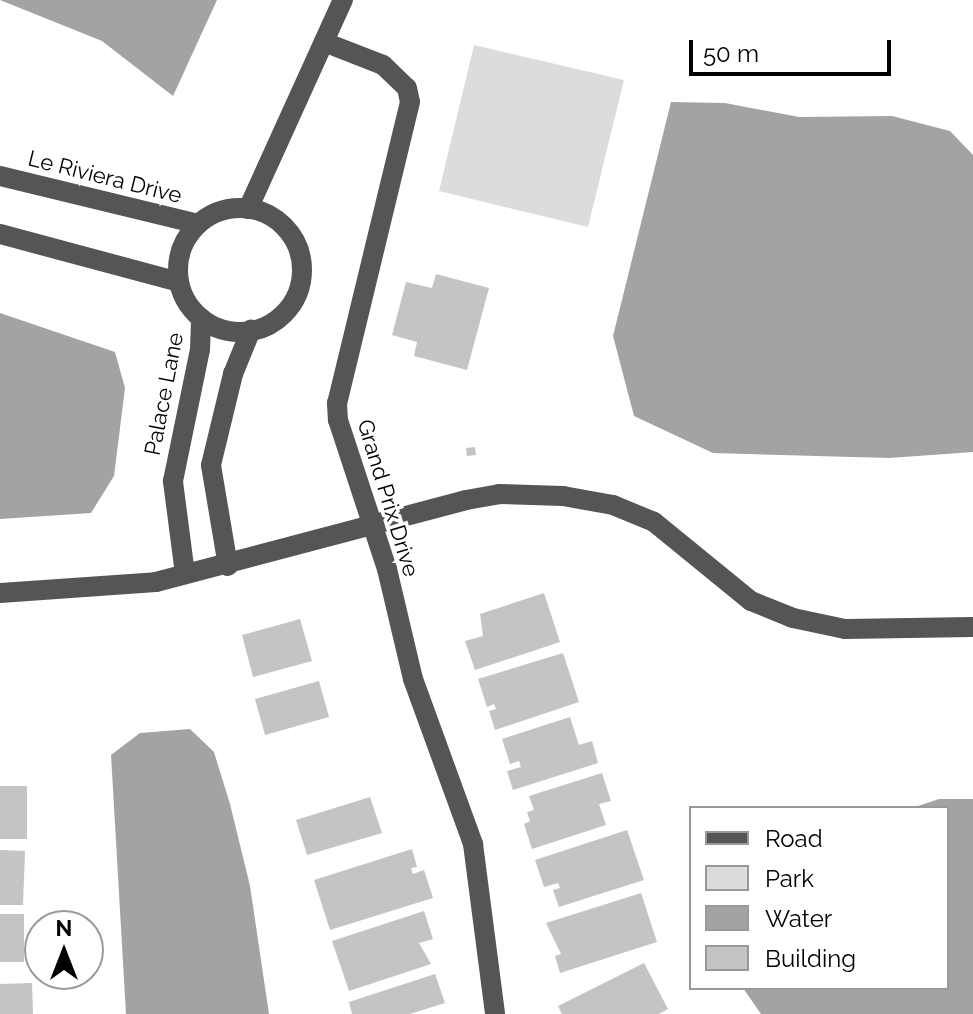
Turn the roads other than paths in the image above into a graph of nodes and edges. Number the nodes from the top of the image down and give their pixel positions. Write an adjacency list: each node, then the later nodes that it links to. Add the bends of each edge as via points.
1 (343, 0): 2 (street)
2 (324, 42): 4 (street); 10 (street, Grand Prix Drive, via 383,65 407,88 410,102 337,403)
3 (0, 176): 5 (street, Le Riviera Drive)
4 (248, 209): 5 (street, Le Riviera Drive, via 222,211); 9 (street, via 282,225 301,259 296,296 277,318)
5 (198, 224): 7 (street, Le Riviera Drive, via 185,241)
6 (0, 234): 7 (street)
7 (179, 282): 8 (street)
8 (201, 318): 9 (street, via 216,327); 12 (street, Palace Lane, via 200,350 173,481)
9 (251, 330): 11 (street, via 233,374 211,465)
10 (371, 521): 11 (street); 14 (street, via 499,494 601,502 654,522 751,601 793,618 845,629); 15 (street, Grand Prix Drive, via 413,679 473,844)
11 (228, 566): 12 (street)
12 (185, 574): 13 (street, via 156,582)
13 (0, 593)
14 (973, 627)
15 (495, 1014)

